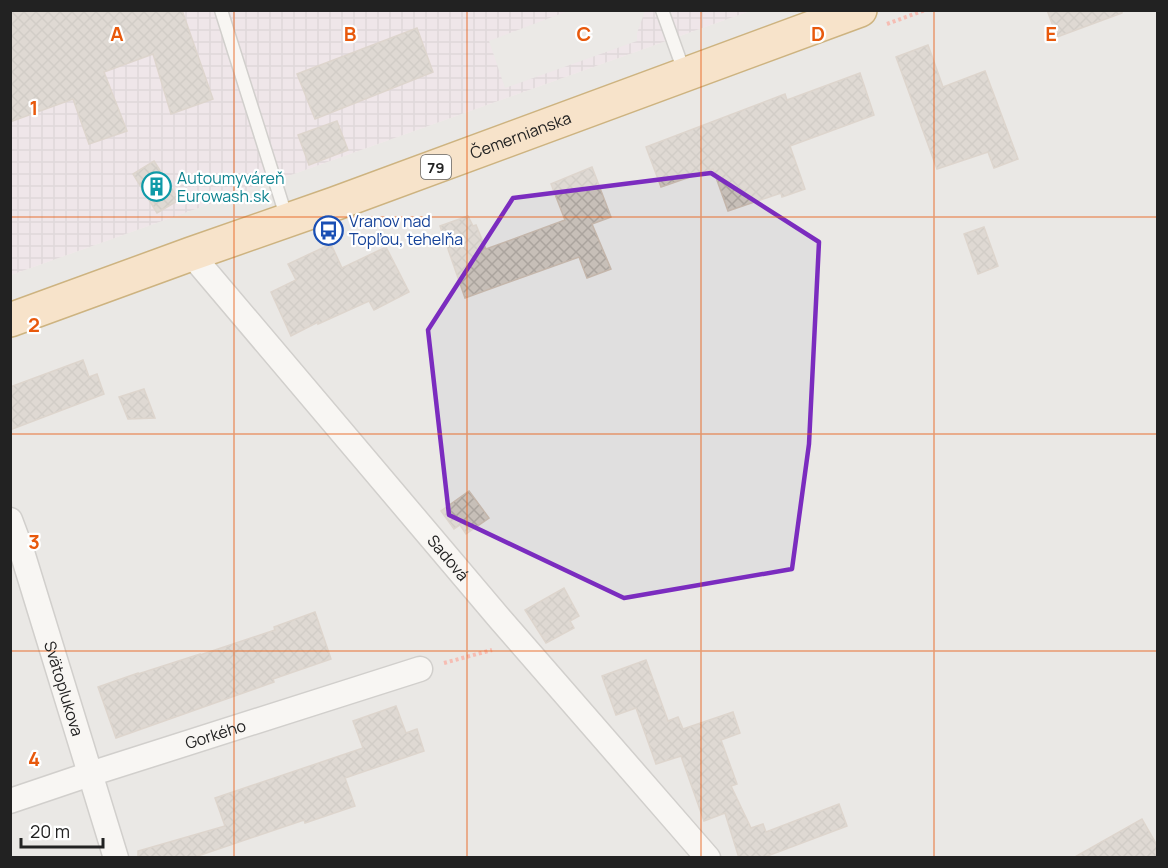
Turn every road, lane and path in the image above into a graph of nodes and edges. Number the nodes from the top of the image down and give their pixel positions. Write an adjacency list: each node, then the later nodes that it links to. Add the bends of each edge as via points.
1 (221, 10): 5 (lane)
2 (662, 10): 4 (lane)
3 (860, 10): 4 (main road, Čemernianska / 79)
4 (685, 75): 5 (main road, Čemernianska / 79)
5 (288, 221): 6 (main road, Čemernianska / 79)
6 (191, 254): 7 (main road, Čemernianska / 79); 9 (street, Sadová)
7 (10, 320)
8 (10, 520): 11 (street, Svätoplukova)
9 (517, 638): 10 (path, via 493,649); 14 (street, Sadová)
10 (420, 669): 11 (street, Gorkého)
11 (90, 774): 12 (street, Gorkého); 13 (street, Svätoplukova)
12 (10, 801)
13 (116, 858)
14 (708, 858)

